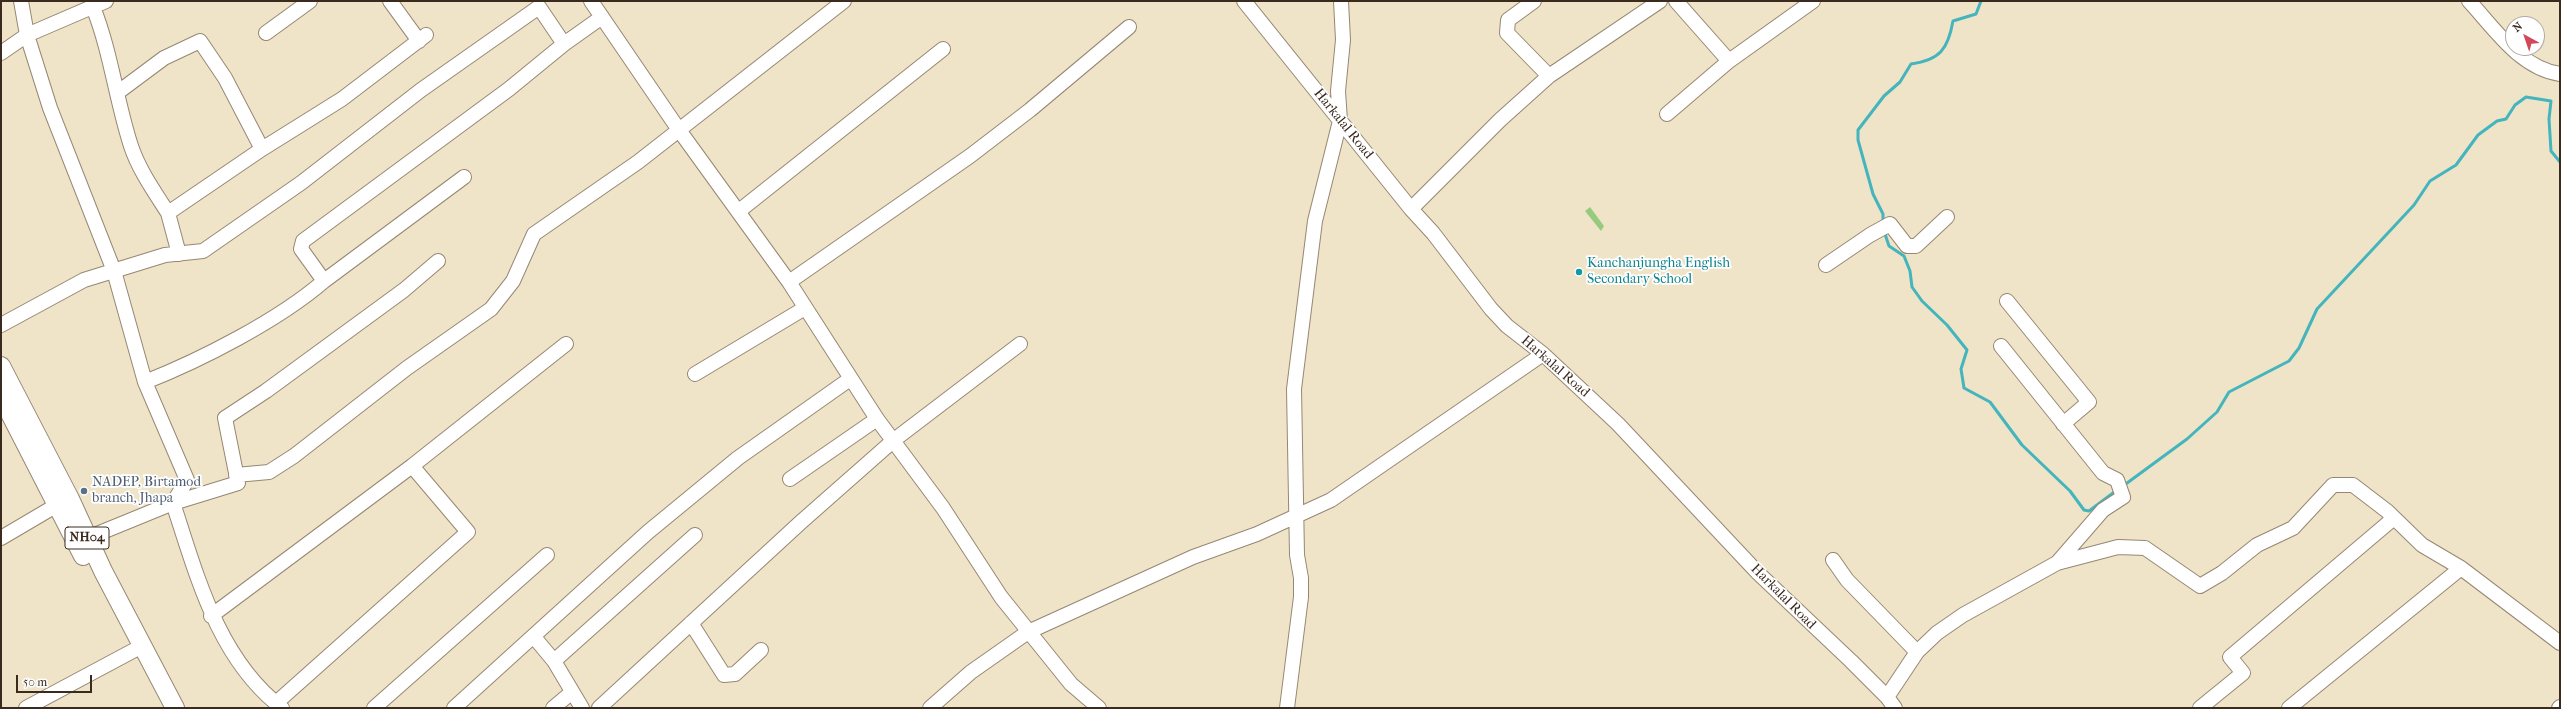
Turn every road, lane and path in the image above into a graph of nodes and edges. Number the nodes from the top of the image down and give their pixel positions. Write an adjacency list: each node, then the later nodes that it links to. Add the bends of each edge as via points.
1 (22, 1): 17 (street)
2 (310, 1): 16 (street)
3 (390, 1): 28 (street, via 423,38 342,99)
4 (591, 1): 14 (street)
5 (844, 1): 27 (street)
6 (1244, 1): 26 (street, Harkalal Road)
7 (1342, 1): 26 (street, via 1343,40 1338,91)
8 (1534, 1): 23 (street, via 1508,20 1507,33)
9 (1660, 1): 23 (street)
10 (1676, 1): 21 (street)
11 (1813, 1): 21 (street)
12 (2469, 1): 22 (street, via 2520,57 2543,70)
13 (100, 4): 17 (street); 24 (street)
14 (602, 17): 18 (street); 27 (street)
15 (1129, 27): 39 (street, via 1030,110 970,156)
16 (266, 33)
17 (27, 35): 20 (street); 37 (street, via 50,108)
18 (564, 44): 34 (street, via 539,7 391,112 253,217 203,251); 38 (street, via 509,89 303,241 301,249)
19 (944, 49): 31 (street)
20 (1, 54)
21 (1729, 61): 25 (street)
22 (2560, 74)
23 (1549, 76): 30 (street, via 1500,120)
24 (117, 93): 28 (street, via 164,58 200,41 225,78); 32 (street, via 131,146 143,175)
25 (1667, 114)
26 (1340, 121): 30 (street, Harkalal Road); 60 (street, via 1315,221 1303,306 1294,389)
27 (679, 130): 31 (street); 56 (street, via 638,162 534,234 513,281 491,309 353,408 294,456 269,472)
28 (262, 149): 32 (street)
29 (464, 177): 38 (street)
30 (1411, 209): 46 (street, Harkalal Road, via 1433,232 1491,309 1507,326)
31 (739, 211): 39 (street)
32 (168, 213): 34 (street)
33 (1947, 217): 36 (street, via 1916,246 1907,246 1890,224)
34 (179, 254): 37 (street, via 165,255)
35 (438, 261): 56 (street, via 404,290 225,418)
36 (1826, 266)
37 (114, 271): 42 (street, via 84,280); 50 (street)
38 (324, 281): 50 (street, via 243,335)
39 (789, 282): 41 (street)
40 (2007, 301): 53 (street, via 2089,402)
41 (805, 308): 48 (street); 49 (street)
42 (1, 325)
43 (566, 344): 55 (street)
44 (1020, 344): 54 (street)
45 (2001, 346): 53 (street)
46 (1543, 354): 60 (street, via 1331,500); 79 (street, Harkalal Road, via 1618,424 1758,573)
47 (1, 366): 64 (main road, NH04, via 70,499)
48 (695, 374)
49 (850, 379): 52 (street); 72 (street, via 738,458 648,532)
50 (145, 382): 58 (street, via 187,480)
51 (1, 396): 59 (main road, NH04)
52 (877, 419): 54 (street); 57 (street)
53 (2063, 424): 67 (street, via 2103,473 2117,480 2123,498 2103,510)
54 (894, 440): 70 (street); 71 (street)
55 (412, 466): 69 (street); 80 (street, via 468,532)
56 (236, 475): 58 (street, via 238,483)
57 (790, 479)
58 (173, 503): 64 (street); 69 (street)
59 (57, 505): 63 (street); 64 (main road, NH04)
60 (1297, 517): 71 (street, via 1193,557); 91 (street, via 1300,597)
61 (2394, 518): 67 (street, via 2353,485 2333,486 2293,528 2257,545 2222,573 2200,586 2145,548 2118,547); 68 (street, via 2422,545); 92 (street, via 2230,657 2243,673)
62 (695, 535): 77 (street)
63 (1, 538)
64 (81, 541): 74 (main road, NH04)
65 (547, 555): 84 (street)
66 (1833, 560): 76 (street, via 1847,580)
67 (2057, 563): 76 (street, via 1963,614 1936,633)
68 (2461, 568): 73 (street); 93 (street)
69 (211, 616): 80 (street, via 248,675)
70 (691, 623): 75 (street, via 724,674 735,674); 88 (street)
71 (1028, 632): 89 (street, via 971,672); 90 (street, via 1071,684)
72 (534, 637): 77 (street); 85 (street)
73 (2560, 643)
74 (137, 649): 81 (street); 82 (main road, NH04); 83 (main road, NH04)
75 (761, 650)
76 (1917, 652): 79 (street)
77 (554, 661): 78 (street)
78 (572, 692): 86 (street); 87 (street)
79 (1891, 703)
80 (279, 706)
81 (26, 708)
82 (161, 708)
83 (175, 708)
84 (374, 708)
85 (454, 708)
86 (553, 708)
87 (582, 708)
88 (599, 708)
89 (930, 708)
90 (1099, 708)
91 (1287, 708)
92 (2200, 708)
93 (2289, 708)

